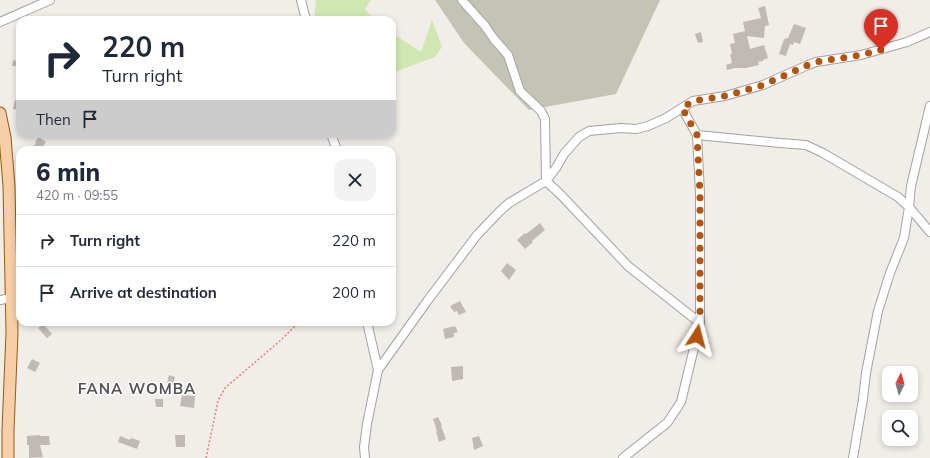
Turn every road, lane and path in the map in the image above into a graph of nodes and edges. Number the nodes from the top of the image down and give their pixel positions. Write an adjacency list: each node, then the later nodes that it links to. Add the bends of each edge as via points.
1 (50, 0): 5 (street)
2 (301, 0): 4 (street)
3 (462, 0): 13 (street, via 508,55 520,91 541,111 545,119)
4 (305, 16)
5 (0, 22)
6 (930, 32): 8 (street, via 907,42 861,55 808,65 763,85 725,96 693,101)
7 (930, 106): 10 (street)
8 (682, 108): 12 (street); 13 (street, via 648,126 590,131 584,134 564,154)
9 (0, 113): 11 (main road)
10 (927, 131): 14 (street, via 911,186)
11 (2, 133): 16 (main road, via 9,186)
12 (697, 135): 14 (street, via 806,145 823,152 898,197); 17 (street, via 700,193)
13 (546, 181): 17 (street, via 628,266); 20 (street, via 509,203 478,235)
14 (910, 208): 15 (street); 25 (street, via 904,238 878,311)
15 (930, 232)
16 (5, 299): 21 (main road, via 12,332)
17 (700, 323): 24 (street, via 681,402 667,423)
18 (294, 326): 22 (path, via 225,388 218,401)
19 (368, 326): 20 (street)
20 (378, 370): 23 (street, via 367,424)
21 (8, 458)
22 (206, 458)
23 (365, 458)
24 (623, 458)
25 (853, 458)

